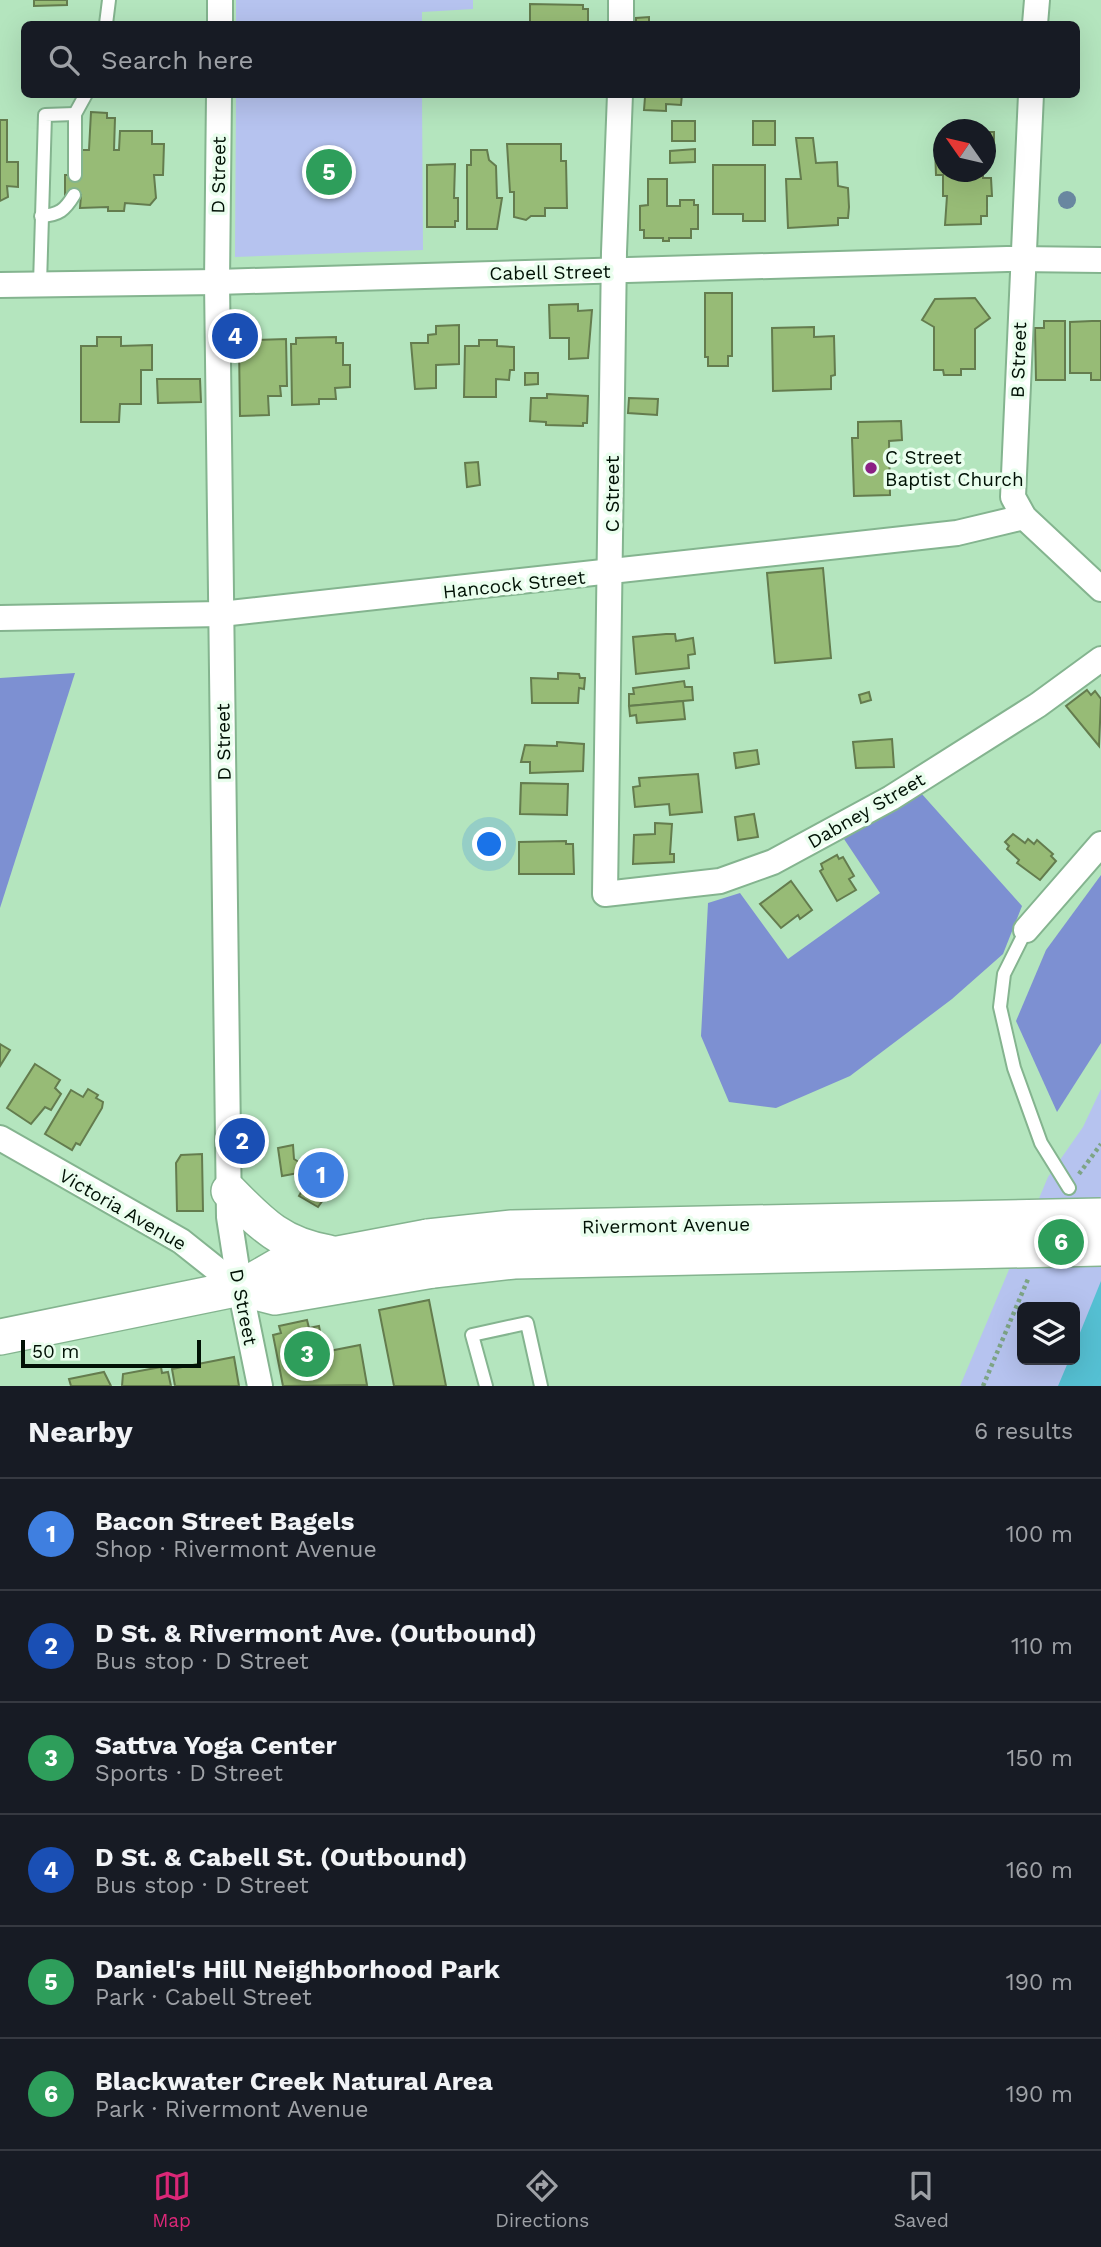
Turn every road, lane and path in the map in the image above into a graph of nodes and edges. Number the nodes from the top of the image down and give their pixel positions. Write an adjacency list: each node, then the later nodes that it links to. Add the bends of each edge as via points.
1 (109, 0): 5 (lane)
2 (220, 0): 6 (street)
3 (621, 0): 7 (street)
4 (1037, 0): 8 (street)
5 (106, 21)
6 (220, 21)
7 (621, 21)
8 (1035, 21)
9 (84, 98): 13 (lane)
10 (219, 98): 20 (street, D Street)
11 (620, 98): 19 (street, C Street)
12 (1031, 98): 17 (street, B Street)
13 (75, 114): 14 (lane); 16 (lane, via 45,116)
14 (75, 175)
15 (74, 195): 16 (lane, via 65,209)
16 (41, 216): 21 (lane)
17 (1022, 259): 18 (street, Cabell Street); 19 (street, Cabell Street); 23 (street, B Street, via 1013,497)
18 (1101, 260)
19 (614, 271): 20 (street, Cabell Street); 24 (street, C Street)
20 (218, 282): 21 (street, Cabell Street); 26 (street, D Street)
21 (40, 284): 22 (street, Cabell Street)
22 (0, 285)
23 (1024, 517): 24 (street, Hancock Street, via 957,533); 25 (street, B Street)
24 (612, 573): 26 (street, Hancock Street); 30 (street, C Street)
25 (1101, 589)
26 (221, 614): 27 (street, Hancock Street); 34 (street, D Street)
27 (0, 618)
28 (1101, 659): 30 (street, Dabney Street, via 1038,705 891,798 773,862 720,881)
29 (1101, 844): 31 (street)
30 (604, 894)
31 (1026, 930): 33 (lane, via 1004,974 1000,1007 1014,1068 1041,1143)
32 (0, 1138): 39 (street, Victoria Avenue, via 181,1241)
33 (1069, 1188)
34 (229, 1191): 38 (main road, via 264,1227 282,1238); 39 (street, D Street)
35 (1101, 1216): 37 (main road, Rivermont Avenue, bridge, via 512,1228)
36 (1101, 1248): 37 (main road, Rivermont Avenue, bridge, via 514,1261)
37 (431, 1253): 38 (main road, Rivermont Avenue); 39 (main road, Rivermont Avenue, via 275,1297)
38 (333, 1254): 39 (main road, Rivermont Avenue, via 280,1265)
39 (240, 1288): 40 (main road, Rivermont Avenue); 41 (street, D Street)
40 (0, 1337)
41 (260, 1386)
42 (486, 1386): 43 (lane, via 472,1335 527,1323)
43 (541, 1386)

